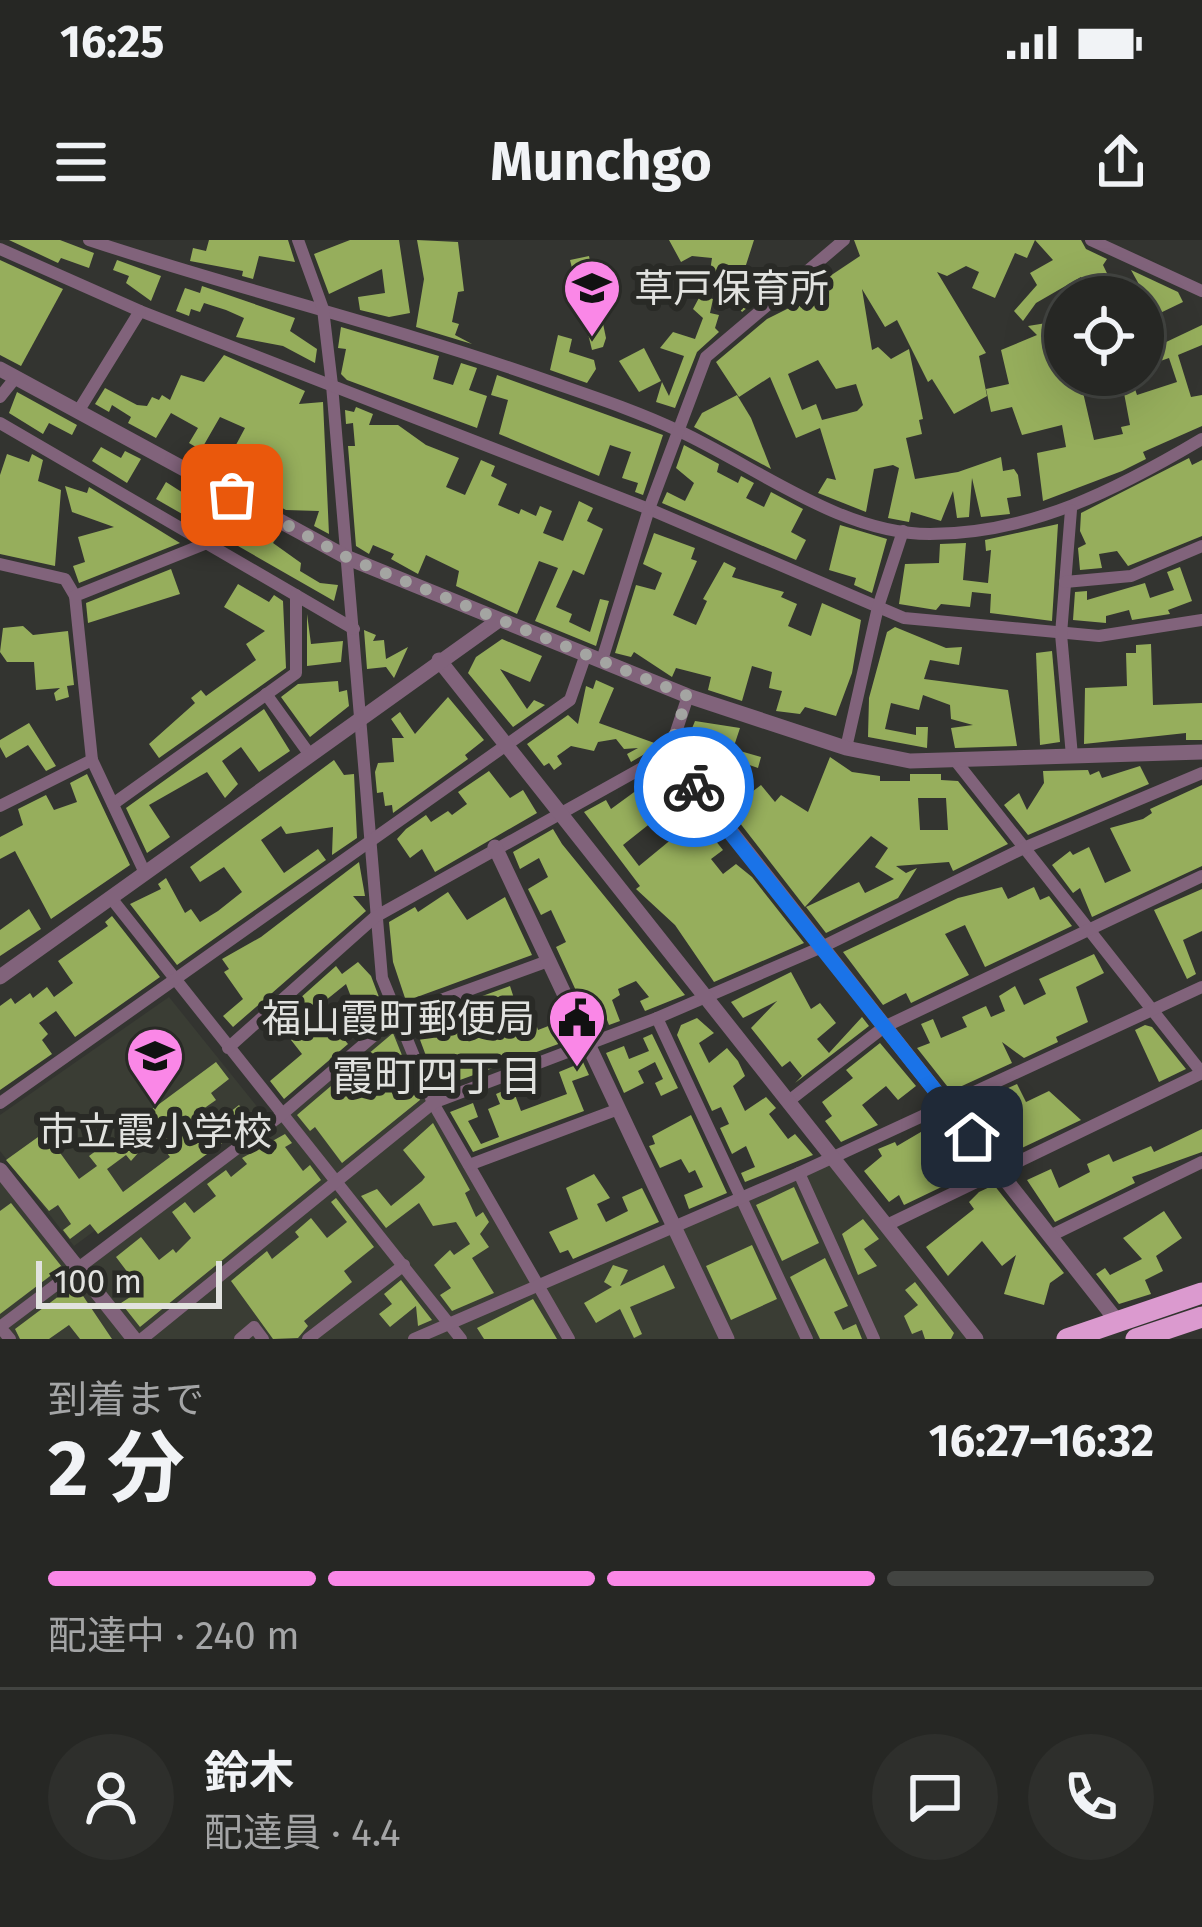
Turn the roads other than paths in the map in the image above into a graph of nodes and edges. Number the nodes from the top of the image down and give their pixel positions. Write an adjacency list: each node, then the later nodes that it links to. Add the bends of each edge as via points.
1 (89, 240): 7 (street)
2 (299, 240): 7 (street)
3 (844, 240): 14 (street, via 706,357)
4 (1091, 240): 6 (street)
5 (0, 249): 8 (street)
6 (1202, 291)
7 (323, 309): 10 (street); 14 (street)
8 (140, 310): 10 (street); 12 (street)
9 (8, 373): 11 (street); 12 (street)
10 (332, 386): 16 (street); 21 (street)
11 (0, 397)
12 (79, 410): 21 (street)
13 (0, 423): 19 (street)
14 (678, 430): 16 (street); 18 (street, via 825,509)
15 (1202, 439): 17 (street)
16 (649, 509): 26 (street); 31 (street)
17 (1072, 510): 18 (street, via 1001,526); 23 (street)
18 (903, 531): 26 (street)
19 (207, 543): 24 (street); 25 (street)
20 (1202, 546): 23 (street, via 1131,576)
21 (348, 558): 27 (street); 29 (street)
22 (0, 564): 25 (street, via 65,579)
23 (1065, 582): 30 (street)
24 (296, 595): 29 (street); 33 (street, via 296,673)
25 (75, 596): 42 (street)
26 (878, 607): 30 (street, via 904,618); 37 (street)
27 (499, 620): 31 (street); 32 (street)
28 (1202, 620): 30 (street)
29 (354, 629): 35 (street)
30 (1061, 634): 41 (street)
31 (594, 657): 34 (street); 36 (street, via 570,700)
32 (440, 660): 35 (street); 36 (street)
33 (266, 694): 40 (street); 45 (street)
34 (688, 696): 37 (street); 39 (street)
35 (358, 721): 40 (street); 48 (street)
36 (507, 746): 47 (street); 48 (street)
37 (846, 748): 43 (street)
38 (1202, 752): 41 (street)
39 (668, 753): 47 (street); 56 (street)
40 (310, 755): 51 (street)
41 (1072, 756): 43 (street)
42 (92, 760): 45 (street); 46 (street)
43 (955, 760): 50 (street)
44 (1202, 773): 50 (street)
45 (113, 804): 51 (street)
46 (0, 806)
47 (557, 814): 49 (street); 61 (street)
48 (368, 847): 54 (street); 59 (street)
49 (496, 847): 54 (street); 57 (street)
50 (1026, 847): 55 (street); 56 (street)
51 (145, 873): 53 (street)
52 (1202, 876): 55 (street)
53 (111, 898): 58 (street); 59 (street)
54 (375, 917): 63 (street, via 382,978); 67 (street)
55 (1090, 932): 62 (street); 65 (street)
56 (821, 947): 61 (street); 65 (street)
57 (548, 962): 63 (street); 66 (street)
58 (0, 977)
59 (176, 981): 67 (street); 71 (street)
60 (1202, 987): 62 (street)
61 (706, 996): 64 (street); 69 (street)
62 (1153, 1010): 68 (street); 72 (street)
63 (398, 1016): 70 (street); 74 (street)
64 (657, 1018): 66 (street); 82 (street)
65 (884, 1027): 69 (street); 72 (street)
66 (587, 1046): 70 (street); 73 (street)
67 (228, 1048): 74 (street)
68 (1202, 1073): 78 (street)
69 (790, 1100): 75 (street)
70 (434, 1102): 77 (street); 81 (street)
71 (0, 1103)
72 (946, 1104): 75 (street); 78 (street)
73 (616, 1110): 77 (street); 83 (street)
74 (280, 1116): 81 (street); 87 (street)
75 (832, 1156): 80 (street); 84 (street)
76 (1202, 1162): 85 (street)
77 (469, 1165): 88 (street)
78 (997, 1169): 84 (street); 85 (street)
79 (0, 1170): 87 (street)
80 (799, 1173): 82 (street); 103 (street)
81 (336, 1183): 86 (street); 94 (street)
82 (741, 1196): 83 (street); 102 (street)
83 (674, 1224): 88 (street); 101 (street)
84 (887, 1225): 104 (street)
85 (1050, 1237): 91 (street)
86 (404, 1265): 92 (street); 97 (street)
87 (76, 1267): 93 (street, via 0,1327); 94 (street)
88 (535, 1286): 92 (street); 100 (street)
89 (1202, 1292): 91 (highway)
90 (1202, 1317): 106 (highway)
91 (1117, 1322): 105 (highway)
92 (451, 1327): 98 (street); 99 (street)
93 (10, 1339)
94 (138, 1339)
95 (240, 1339): 96 (street, via 254,1327)
96 (263, 1339)
97 (308, 1339)
98 (414, 1339)
99 (461, 1339)
100 (569, 1339)
101 (727, 1339)
102 (807, 1339)
103 (874, 1339)
104 (976, 1339)
105 (1067, 1339)
106 (1136, 1339)

